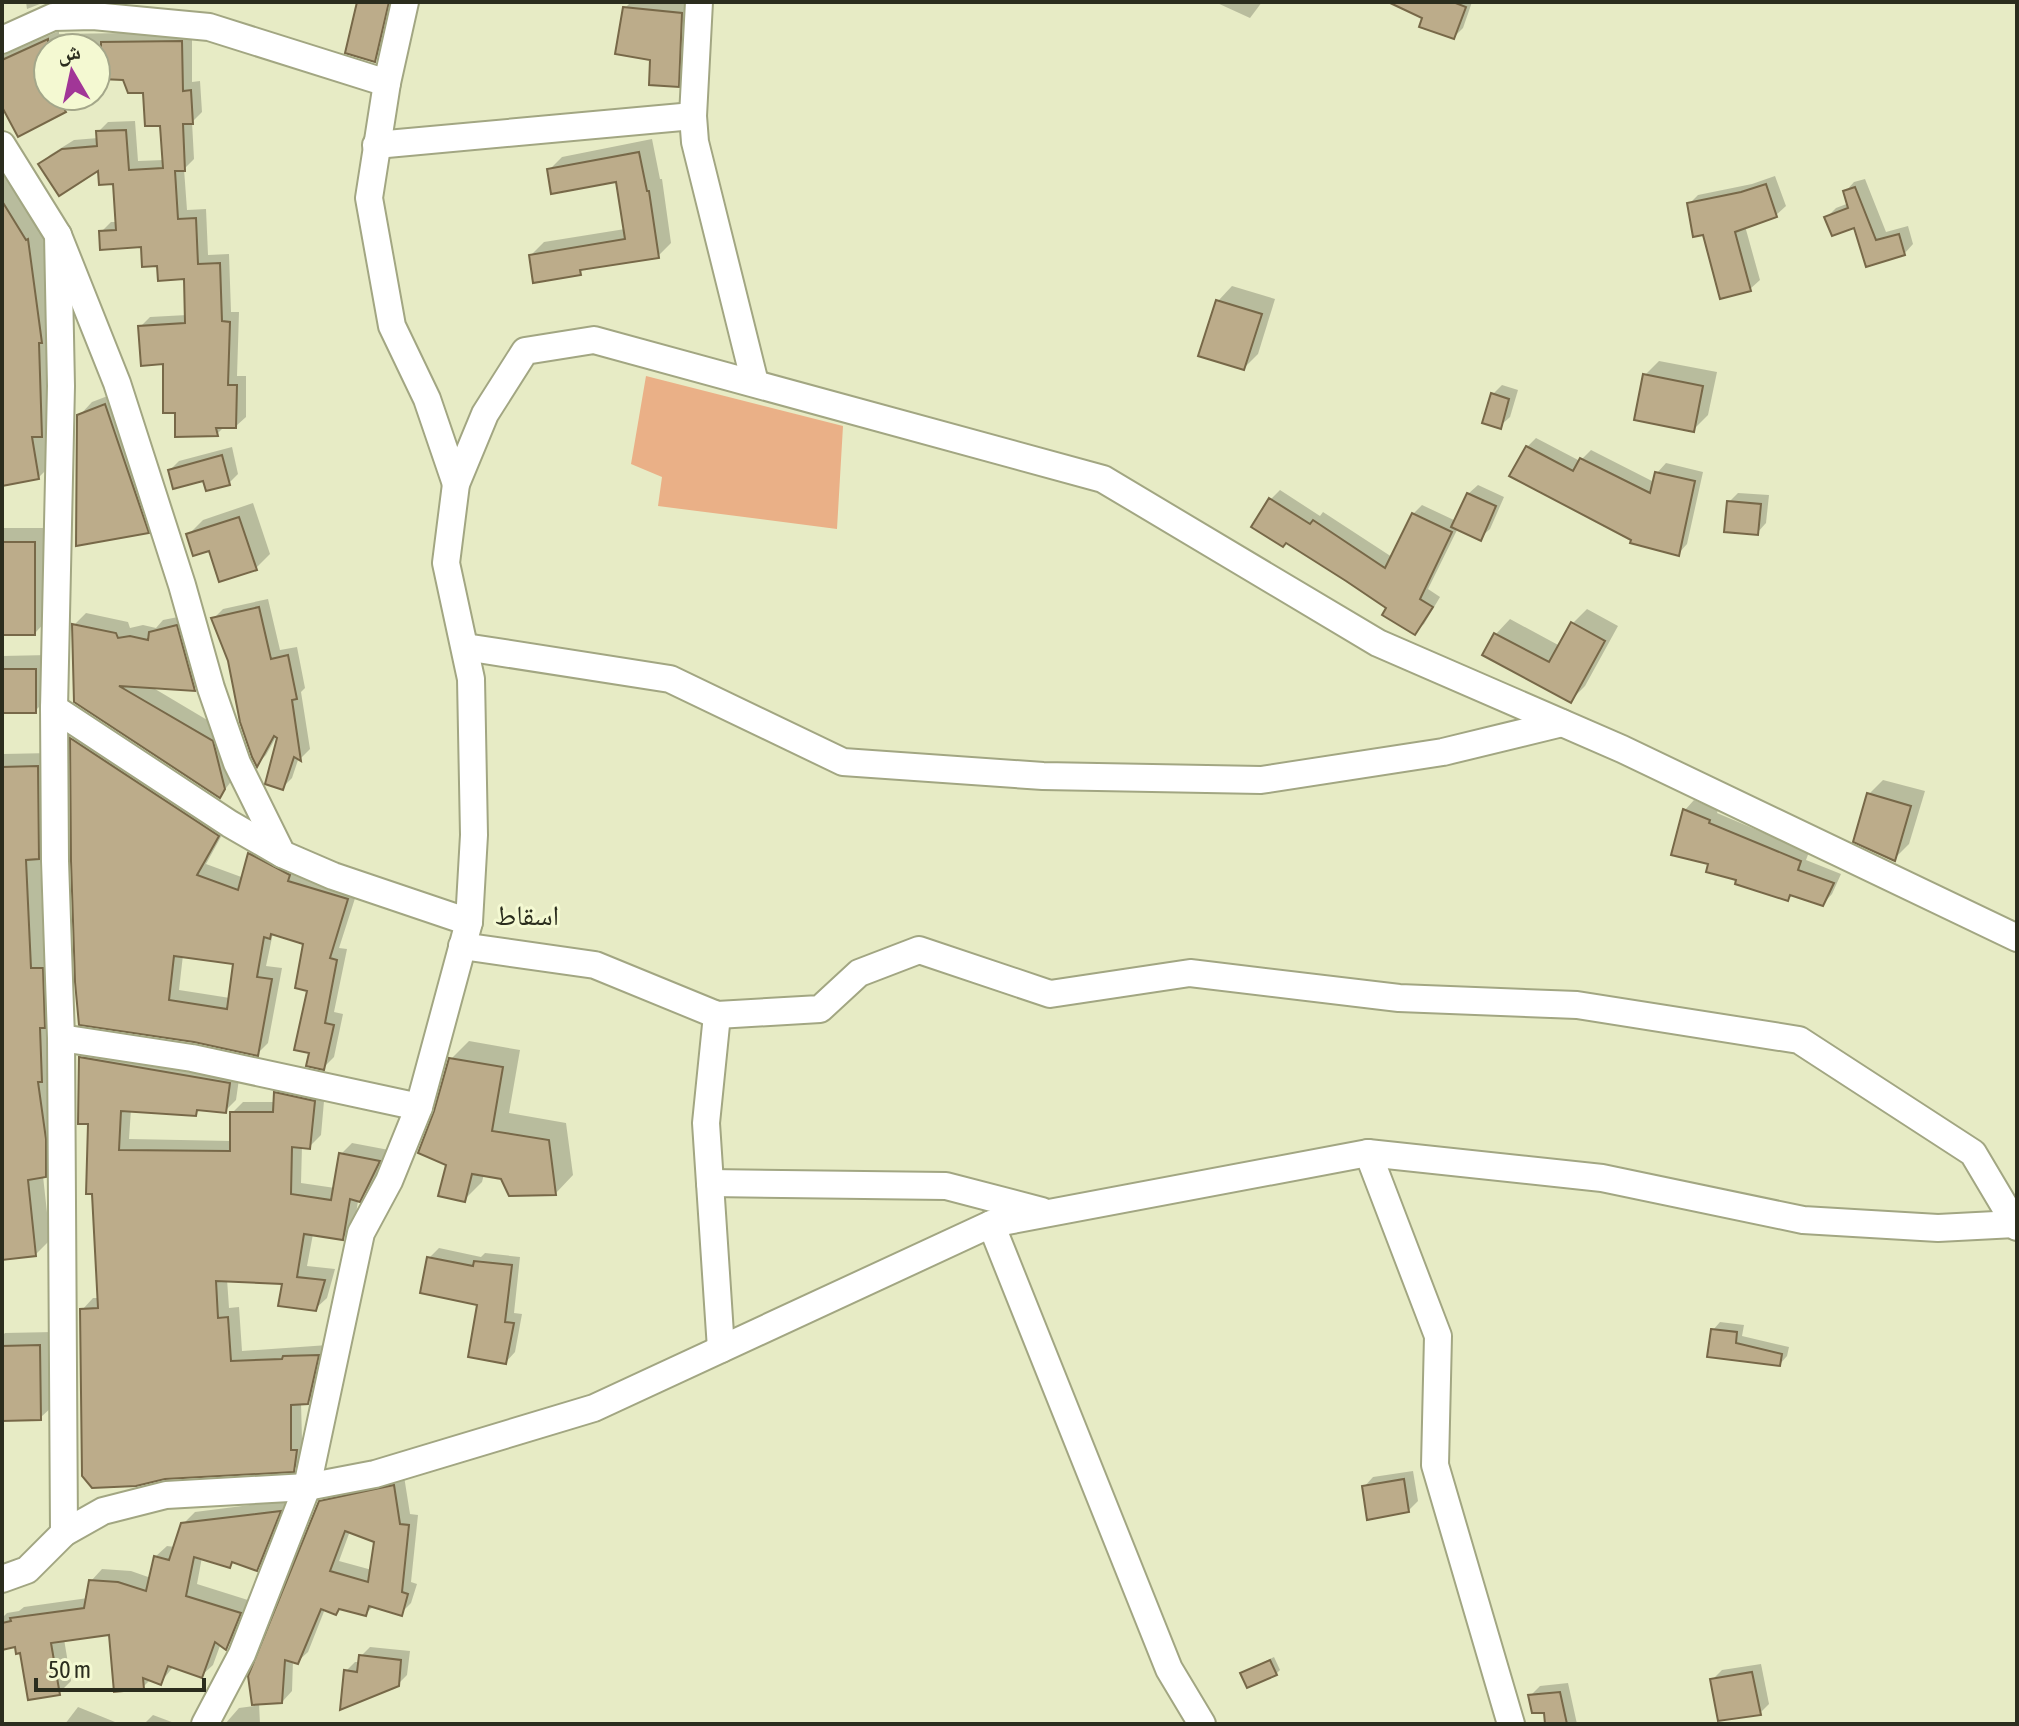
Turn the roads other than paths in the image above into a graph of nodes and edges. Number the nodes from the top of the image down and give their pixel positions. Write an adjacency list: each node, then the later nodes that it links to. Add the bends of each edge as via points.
1 (405, 2): 4 (street)
2 (699, 2): 5 (street)
3 (2, 40): 4 (street, via 53,17 209,27)
4 (387, 83): 7 (street)
5 (693, 116): 7 (street); 9 (street)
6 (2, 145): 8 (street)
7 (376, 145): 10 (street, via 369,198 392,326 427,399)
8 (58, 235): 12 (street, via 61,386); 14 (street, via 117,383 237,763)
9 (755, 383): 10 (street, via 594,340 525,351 485,414); 13 (street, via 1103,479 1378,643)
10 (456, 484): 11 (street, via 446,563)
11 (465, 647): 13 (street, via 670,679 843,762 1043,776 1261,780 1443,752); 15 (street, via 471,679 474,835)
12 (54, 708): 14 (street); 18 (street)
13 (1562, 723): 16 (street)
14 (282, 854): 15 (street)
15 (465, 934): 17 (street, via 595,965); 19 (street)
16 (2017, 938)
17 (717, 1015): 21 (street, via 706,1123); 23 (street, via 820,1009 859,973 919,950 1050,994 1190,973 1399,998 1577,1005 1799,1040 1973,1153)
18 (61, 1038): 19 (street, via 192,1058); 27 (street)
19 (419, 1107): 26 (street, via 361,1233)
20 (1368, 1153): 22 (street); 23 (street, via 1602,1178 1803,1220 1938,1228); 31 (street, via 1438,1336 1435,1465)
21 (710, 1183): 22 (street, via 946,1186); 25 (street)
22 (1050, 1213): 24 (street)
23 (2016, 1223)
24 (991, 1224): 25 (street); 30 (street, via 1169,1669)
25 (721, 1349): 26 (street, via 594,1408 375,1474)
26 (307, 1487): 27 (street, via 166,1495 103,1511); 29 (street, via 242,1654)
27 (64, 1533): 28 (street, via 27,1570)
28 (2, 1579)
29 (205, 1724)
30 (1202, 1724)
31 (1511, 1724)

